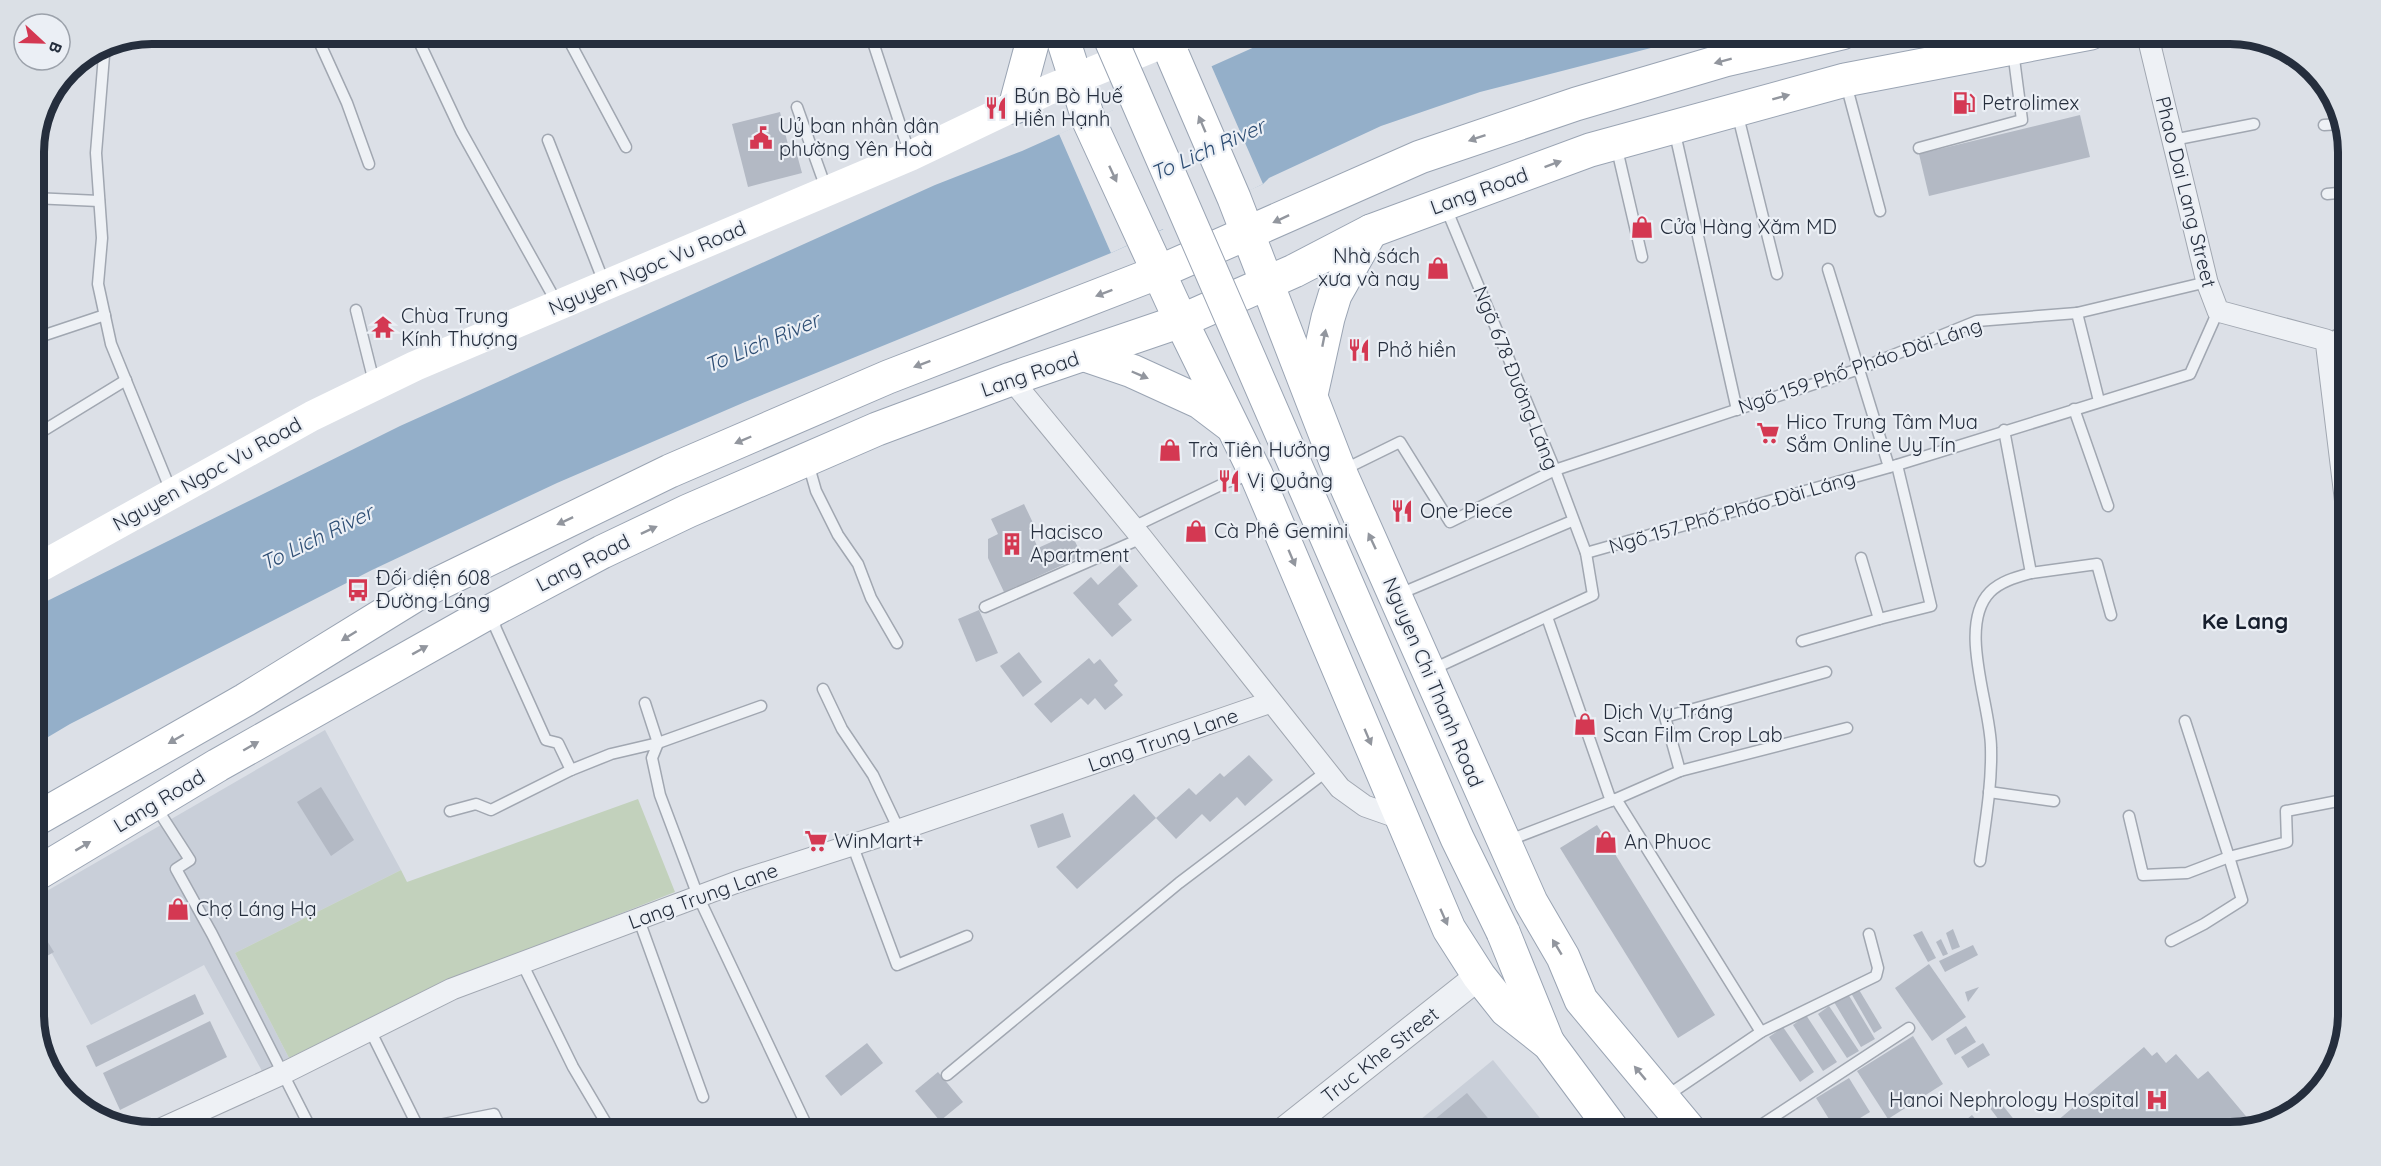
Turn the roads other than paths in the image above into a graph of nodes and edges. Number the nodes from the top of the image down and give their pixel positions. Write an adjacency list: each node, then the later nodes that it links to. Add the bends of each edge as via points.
1 (319, 44): 31 (lane, via 347,103)
2 (420, 44): 48 (lane, via 461,131)
3 (571, 44): 28 (lane)
4 (874, 44): 30 (lane)
5 (1032, 44): 19 (main road)
6 (1065, 44): 15 (main road)
7 (1113, 44): 121 (main road, bridge, via 1457,838)
8 (1155, 44): 15 (main road, Nguyen Ngoc Vu Road)
9 (1174, 44): 40 (main road, Nguyen Chi Thanh Road, one-way to 9, via 1183,78)
10 (1794, 44): 17 (main road, one-way to 17)
11 (2033, 44): 13 (main road, Lang Road)
12 (2150, 44): 26 (street, Phao Dai Lang Street)
13 (2012, 48): 16 (main road, Lang Road); 29 (lane, via 2022,120)
14 (104, 55): 36 (lane, via 96,153)
15 (1076, 80): 19 (main road, Nguyen Ngoc Vu Road); 43 (main road, one-way to 43, via 1089,121)
16 (1845, 80): 20 (main road, Lang Road, one-way to 16); 38 (lane)
17 (1576, 104): 27 (main road); 40 (main road, one-way to 40, via 1420,157)
18 (796, 107): 32 (lane)
19 (1015, 107): 30 (main road, Nguyen Ngoc Vu Road)
20 (1736, 109): 24 (main road, Lang Road); 44 (lane)
21 (2254, 124): 26 (lane)
22 (2334, 124): 23 (lane)
23 (2324, 125)
24 (1674, 126): 27 (main road, Lang Road); 65 (lane)
25 (548, 140): 47 (lane)
26 (2173, 140): 46 (street, Phao Dai Lang Street)
27 (1603, 146): 37 (main road, Lang Road, one-way to 27); 41 (lane)
28 (626, 147)
29 (1920, 148)
30 (910, 156): 32 (main road, Nguyen Ngoc Vu Road)
31 (369, 164)
32 (827, 191): 47 (main road, Nguyen Ngoc Vu Road)
33 (2337, 193): 34 (lane)
34 (2327, 194)
35 (44, 198): 36 (lane)
36 (99, 201): 52 (lane, via 102,238 98,284)
37 (1444, 204): 39 (main road, Lang Road); 73 (lane, Ngõ 678 Đường Láng)
38 (1880, 211)
39 (1371, 231): 45 (main road, Lang Road); 62 (main road, one-way to 39, via 1335,295)
40 (1247, 234): 43 (main road); 45 (main road, Nguyen Chi Thanh Road)
41 (1642, 257)
42 (1828, 269): 58 (lane)
43 (1159, 272): 53 (main road); 110 (main road, one-way to 110, via 888,377 670,471 520,542 417,594 245,700)
44 (1777, 274)
45 (1267, 282): 53 (main road, Lang Road); 62 (main road, Nguyen Chi Thanh Road)
46 (2207, 282): 50 (street, Phao Dai Lang Street); 51 (lane, Ngõ 159 Phố Pháo Đài Láng)
47 (605, 285): 48 (main road, Nguyen Ngoc Vu Road)
48 (559, 305): 61 (main road, Nguyen Ngoc Vu Road)
49 (356, 310): 61 (lane)
50 (2218, 311): 56 (street, Phao Dai Lang Street); 63 (lane, Ngõ 157 Phố Pháo Đài Láng, via 2190,374)
51 (2077, 313): 58 (lane, Ngõ 159 Phố Pháo Đài Láng, via 1977,321); 63 (lane)
52 (105, 315): 54 (lane); 60 (lane, via 111,344)
53 (1181, 321): 57 (main road, Lang Road); 66 (main road)
54 (44, 335)
55 (2337, 335): 56 (lane)
56 (2326, 340): 69 (street)
57 (1085, 355): 59 (main road, Lang Road); 66 (main road, one-way to 66, via 1200,402)
58 (1858, 369): 65 (lane, Ngõ 159 Phố Pháo Đài Láng); 72 (lane)
59 (1011, 379): 71 (main road, Lang Road); 79 (street)
60 (126, 380): 67 (lane); 76 (lane)
61 (375, 386): 76 (main road, Nguyen Ngoc Vu Road, via 312,416)
62 (1311, 395): 70 (main road, Nguyen Chi Thanh Road)
63 (2099, 401): 64 (lane, Ngõ 157 Phố Pháo Đài Láng)
64 (2074, 409): 68 (lane, Ngõ 157 Phố Pháo Đài Láng); 77 (lane)
65 (1737, 410): 73 (lane, Ngõ 159 Phố Pháo Đài Láng)
66 (1234, 428): 75 (main road)
67 (44, 430)
68 (2004, 430): 72 (lane, Ngõ 157 Phố Pháo Đài Láng); 83 (lane)
69 (2337, 433)
70 (1328, 437): 74 (main road, Nguyen Chi Thanh Road); 75 (main road, via 1310,425 1286,424 1267,438 1258,452)
71 (808, 459): 86 (main road, Lang Road, one-way to 71, via 688,511); 91 (lane, via 816,491)
72 (1893, 466): 80 (lane, Ngõ 157 Phố Pháo Đài Láng); 89 (lane, via 1931,606)
73 (1555, 470): 74 (lane, Ngõ 159 Phố Pháo Đài Láng, via 1450,522 1400,442); 78 (lane, Ngõ 678 Đường Láng)
74 (1340, 472): 84 (main road, Nguyen Chi Thanh Road, one-way to 74)
75 (1256, 474): 79 (lane, via 1227,482); 112 (main road, one-way to 112)
76 (172, 494): 82 (main road, Nguyen Ngoc Vu Road)
77 (2108, 506)
78 (1572, 521): 80 (lane, Ngõ 678 Đường Láng); 84 (lane)
79 (1138, 532): 85 (lane); 95 (street)
80 (1586, 553): 88 (lane, Ngõ 678 Đường Láng, via 1593,595)
81 (1861, 558): 89 (lane)
82 (44, 565)
83 (2031, 573): 87 (lane, via 2097,564); 104 (lane, via 2000,585 1978,612 1977,668 1991,745)
84 (1396, 595): 92 (main road, Nguyen Chi Thanh Road)
85 (985, 607)
86 (491, 611): 101 (lane, via 546,740 558,743); 108 (main road, Lang Road, one-way to 86)
87 (2111, 615)
88 (1547, 617): 92 (lane); 105 (lane)
89 (1879, 618): 90 (lane)
90 (1802, 641)
91 (897, 643)
92 (1428, 671): 114 (main road, Nguyen Chi Thanh Road)
93 (1826, 672): 103 (lane, via 1665,717)
94 (823, 689): 113 (lane, via 842,729 873,775)
95 (1271, 702): 102 (street); 113 (street, Lang Trung Lane)
96 (645, 703): 100 (lane)
97 (760, 706): 100 (lane)
98 (2185, 721): 116 (lane)
99 (1848, 728): 103 (lane)
100 (658, 743): 101 (lane, via 611,754); 119 (lane, via 652,759 660,795)
101 (571, 770): 109 (lane, via 491,810 476,804)
102 (1327, 771): 112 (street, via 1340,788 1365,806); 133 (lane, via 1179,883)
103 (1680, 771): 105 (lane)
104 (1989, 792): 106 (lane); 117 (lane)
105 (1614, 800): 114 (lane); 130 (lane)
106 (2054, 801)
107 (2338, 801): 116 (lane, via 2286,811 2287,842)
108 (154, 804): 118 (main road, Lang Road, one-way to 108); 132 (lane, via 190,860 176,869)
109 (450, 811)
110 (44, 815)
111 (2129, 816): 116 (lane, via 2144,875 2187,873)
112 (1402, 819): 126 (main road, one-way to 126, via 1449,929)
113 (899, 830): 115 (street, Lang Trung Lane)
114 (1504, 843): 127 (main road, Nguyen Chi Thanh Road, one-way to 114)
115 (852, 844): 119 (street, Lang Trung Lane); 123 (lane, via 897,965)
116 (2229, 857): 124 (lane, via 2242,900)
117 (1980, 861)
118 (44, 869)
119 (698, 896): 120 (street, Lang Trung Lane); 142 (lane)
120 (639, 920): 125 (street, Lang Trung Lane); 134 (lane)
121 (1503, 932): 127 (main road); 131 (main road)
122 (1869, 934): 130 (lane, via 1878,968 1876,976)
123 (967, 936)
124 (2171, 941)
125 (522, 963): 129 (street, Lang Trung Lane, via 452,989); 141 (lane, via 573,1067)
126 (1479, 976): 131 (main road, via 1506,1010); 143 (street, Truc Khe Street)
127 (1581, 1000): 135 (main road, Nguyen Chi Thanh Road, one-way to 127)
128 (1909, 1028): 146 (lane)
129 (370, 1030): 132 (street, Lang Trung Lane); 138 (lane)
130 (1761, 1032): 135 (lane)
131 (1548, 1044): 144 (main road)
132 (282, 1074): 136 (street, Lang Trung Lane); 137 (lane)
133 (948, 1075)
134 (703, 1097)
135 (1662, 1099): 145 (main road, Nguyen Chi Thanh Road)
136 (174, 1123)
137 (308, 1123)
138 (415, 1123)
139 (448, 1123): 140 (lane, via 494,1114)
140 (498, 1123)
141 (606, 1123)
142 (805, 1123)
143 (1294, 1123)
144 (1607, 1123)
145 (1683, 1123)
146 (1764, 1123)

